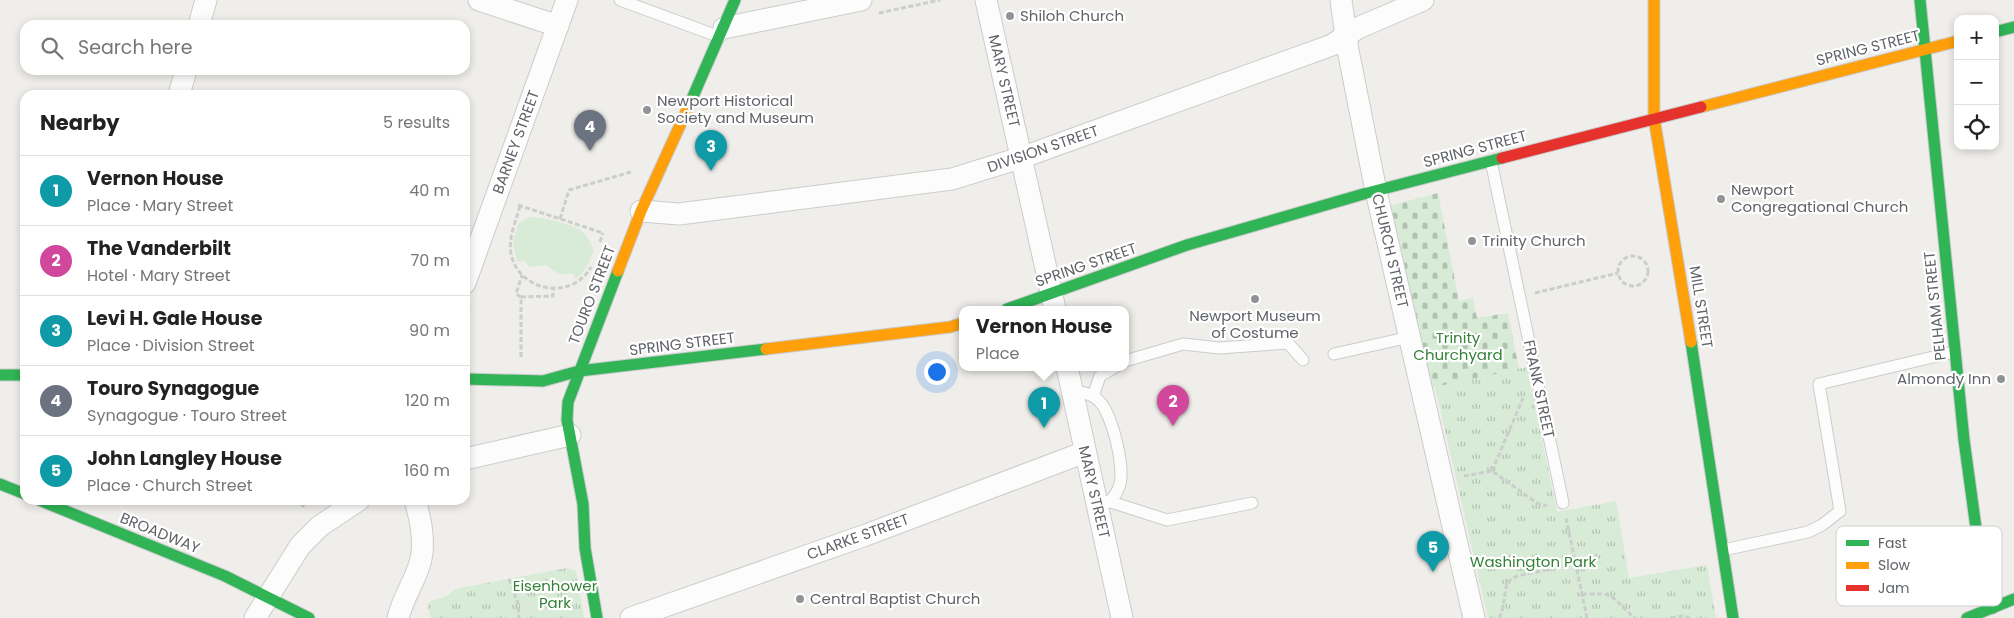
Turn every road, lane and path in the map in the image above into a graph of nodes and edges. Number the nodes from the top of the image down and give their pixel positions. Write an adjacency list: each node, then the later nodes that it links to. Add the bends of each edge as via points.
1 (206, 0): 12 (street)
2 (479, 0): 13 (street)
3 (567, 0): 13 (street, BARNEY STREET)
4 (620, 0): 16 (lane)
5 (735, 0): 16 (main road, TOURO STREET)
6 (861, 0): 16 (street)
7 (986, 0): 23 (street, MARY STREET)
8 (1341, 0): 17 (street, CHURCH STREET)
9 (1423, 0): 17 (street, DIVISION STREET, via 1358,28)
10 (1654, 0): 22 (main road, MILL STREET)
11 (1920, 0): 19 (main road, PELHAM STREET)
12 (200, 20)
13 (558, 26): 35 (street, BARNEY STREET)
14 (2014, 27): 15 (main road)
15 (1999, 31)
16 (722, 32): 29 (main road, TOURO STREET)
17 (1346, 37): 23 (street, DIVISION STREET); 26 (street, CHURCH STREET)
18 (1954, 42): 19 (main road, SPRING STREET)
19 (1924, 50): 22 (main road, SPRING STREET); 45 (main road, PELHAM STREET)
20 (185, 75): 21 (street)
21 (180, 90)
22 (1654, 118): 24 (main road, SPRING STREET); 76 (main road, MILL STREET)
23 (1021, 157): 29 (street, DIVISION STREET, via 952,179 679,214); 41 (street, MARY STREET)
24 (1491, 161): 26 (main road, SPRING STREET); 40 (lane, FRANK STREET)
25 (632, 171): 30 (path, via 569,190)
26 (1376, 191): 41 (main road, SPRING STREET, via 1186,246); 44 (street, CHURCH STREET)
27 (514, 203): 28 (path)
28 (520, 206): 30 (path); 37 (path, via 510,245 512,257)
29 (641, 211): 50 (main road, TOURO STREET)
30 (560, 219): 31 (path)
31 (603, 233): 32 (path); 33 (path)
32 (609, 235)
33 (597, 251)
34 (594, 260): 38 (path, via 580,280 569,286)
35 (470, 270)
36 (1618, 273): 36 (path, via 1620,280 1630,287 1642,284 1649,274 1646,262 1636,255 1624,257 1617,267); 40 (path)
37 (522, 275): 38 (path, via 533,284); 39 (path, via 516,294)
38 (553, 288): 39 (path, via 553,296)
39 (521, 297): 49 (path)
40 (1520, 297): 57 (lane, FRANK STREET)
41 (1053, 301): 42 (main road, SPRING STREET)
42 (1024, 306)
43 (959, 324): 50 (main road, SPRING STREET)
44 (1410, 337): 46 (lane); 63 (street, CHURCH STREET)
45 (1954, 352): 75 (main road, PELHAM STREET); 76 (lane, via 1819,384 1840,511 1822,526 1808,532)
46 (1334, 354)
47 (1129, 360): 48 (lane, via 1183,344 1219,348 1288,343)
48 (1303, 360)
49 (521, 362)
50 (580, 371): 55 (main road, SPRING STREET, via 543,381); 59 (main road, TOURO STREET, via 567,407)
51 (1068, 371): 56 (street, MARY STREET)
52 (1108, 371): 58 (lane, via 1100,376)
53 (0, 375): 54 (main road)
54 (20, 375)
55 (470, 379)
56 (1072, 391): 58 (lane); 60 (street, MARY STREET)
57 (1539, 391): 62 (path, via 1525,394); 67 (lane, FRANK STREET)
58 (1093, 396): 72 (lane, via 1105,411 1117,444 1120,465 1120,485)
59 (570, 435): 61 (street); 89 (main road, TOURO STREET, via 583,504 585,548)
60 (1085, 452): 72 (street, MARY STREET); 90 (street, CLARKE STREET, via 866,535)
61 (470, 458)
62 (1492, 471): 63 (path); 67 (path, via 1537,503 1548,506)
63 (1442, 480): 92 (street, CHURCH STREET)
64 (0, 484): 65 (main road)
65 (20, 492)
66 (1252, 503): 72 (lane, via 1168,520)
67 (1563, 503): 77 (path)
68 (64, 505): 73 (main road, BROADWAY)
69 (302, 505): 74 (path)
70 (351, 505): 80 (street, via 320,526 300,546)
71 (416, 505): 87 (street, via 422,534 422,559)
72 (1104, 505): 91 (street, MARY STREET)
73 (79, 508): 80 (main road, BROADWAY, via 245,585)
74 (312, 511)
75 (1976, 526)
76 (1723, 550): 98 (main road, MILL STREET)
77 (1575, 564): 79 (path); 93 (path, via 1512,578 1507,582)
78 (508, 579): 88 (path, via 518,602)
79 (1582, 595): 94 (path); 95 (path, via 1613,596)
80 (267, 599): 85 (street); 86 (main road, BROADWAY)
81 (2014, 600): 82 (main road)
82 (2002, 605)
83 (1998, 606): 84 (main road)
84 (1993, 608): 99 (main road)
85 (255, 618)
86 (308, 618)
87 (398, 618)
88 (519, 618)
89 (597, 618)
90 (631, 618)
91 (1122, 618)
92 (1474, 618)
93 (1499, 618)
94 (1587, 618)
95 (1635, 618)
96 (1671, 618): 97 (path)
97 (1690, 618)
98 (1733, 618)
99 (1967, 618)

